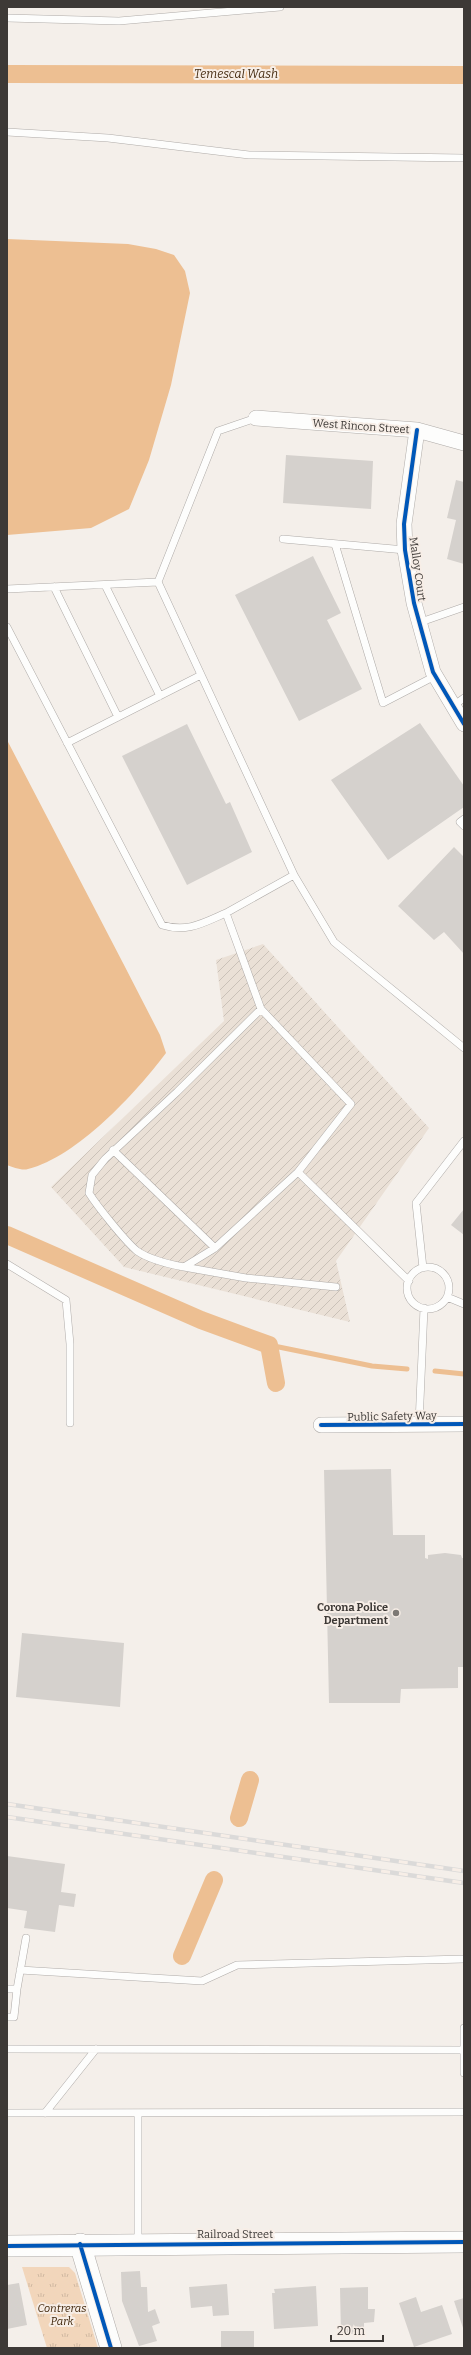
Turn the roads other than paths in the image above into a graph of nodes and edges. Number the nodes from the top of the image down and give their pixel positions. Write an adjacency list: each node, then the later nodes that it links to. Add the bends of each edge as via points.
1 (280, 7): 2 (lane, via 119,21)
2 (7, 18)
3 (7, 132): 4 (lane, via 108,138 249,155)
4 (464, 158)
5 (256, 418): 6 (street, West Rincon Street); 11 (lane, via 218,431)
6 (417, 430): 7 (street, West Rincon Street); 10 (street, Malloy Court, via 404,524)
7 (464, 443)
8 (283, 539): 9 (lane)
9 (335, 544): 10 (lane); 19 (lane, via 382,703)
10 (405, 550): 16 (street, Malloy Court)
11 (158, 582): 12 (lane); 18 (lane)
12 (105, 585): 13 (lane); 20 (lane)
13 (54, 587): 14 (lane); 22 (lane)
14 (7, 589)
15 (464, 607): 16 (lane)
16 (418, 623): 19 (street, Malloy Court)
17 (7, 627): 24 (lane)
18 (201, 675): 20 (lane); 27 (lane)
19 (435, 676): 21 (street, Malloy Court)
20 (160, 696): 22 (lane)
21 (458, 702): 23 (street, Malloy Court)
22 (118, 717): 24 (lane)
23 (464, 724)
24 (67, 743): 28 (lane, via 162,925 176,930 195,926)
25 (464, 819): 26 (lane, via 460,822)
26 (464, 826)
27 (294, 875): 28 (lane); 30 (lane, via 334,942)
28 (226, 913): 29 (lane)
29 (261, 1009): 32 (lane, via 177,1092); 33 (lane, via 351,1104)
30 (464, 1048)
31 (464, 1141): 37 (lane, via 416,1203)
32 (113, 1150): 34 (lane); 36 (lane, via 92,1175 89,1193 137,1250 163,1263)
33 (298, 1172): 34 (lane); 38 (lane)
34 (215, 1248): 36 (lane)
35 (7, 1264): 43 (lane, via 66,1300 70,1344)
36 (184, 1267): 39 (lane, via 246,1278)
37 (423, 1268): 38 (lane, via 417,1271); 40 (lane, via 436,1269 442,1273 449,1284)
38 (409, 1282): 42 (lane, via 408,1295 412,1301)
39 (336, 1286)
40 (447, 1297): 41 (lane); 42 (lane, via 437,1307)
41 (464, 1304)
42 (424, 1308): 44 (lane)
43 (70, 1423)
44 (419, 1424): 45 (street, Public Safety Way); 46 (street, Public Safety Way)
45 (464, 1424)
46 (321, 1425)
47 (26, 1938): 49 (lane)
48 (464, 1959): 49 (lane, via 237,1965 202,1981)
49 (20, 1970): 51 (lane)
50 (7, 1989): 51 (lane)
51 (17, 1989): 52 (lane)
52 (10, 2017)
53 (464, 2028): 56 (lane)
54 (7, 2049): 55 (lane)
55 (96, 2049): 56 (lane); 60 (lane)
56 (463, 2050): 57 (lane)
57 (464, 2073)
58 (464, 2112): 61 (lane)
59 (7, 2113): 60 (lane)
60 (45, 2113): 61 (lane)
61 (138, 2113): 64 (lane)
62 (464, 2242): 64 (main road, Railroad Street)
63 (80, 2244): 64 (main road, Railroad Street); 65 (main road, Railroad Street); 66 (main road)
64 (138, 2244)
65 (7, 2246)
66 (110, 2348)

